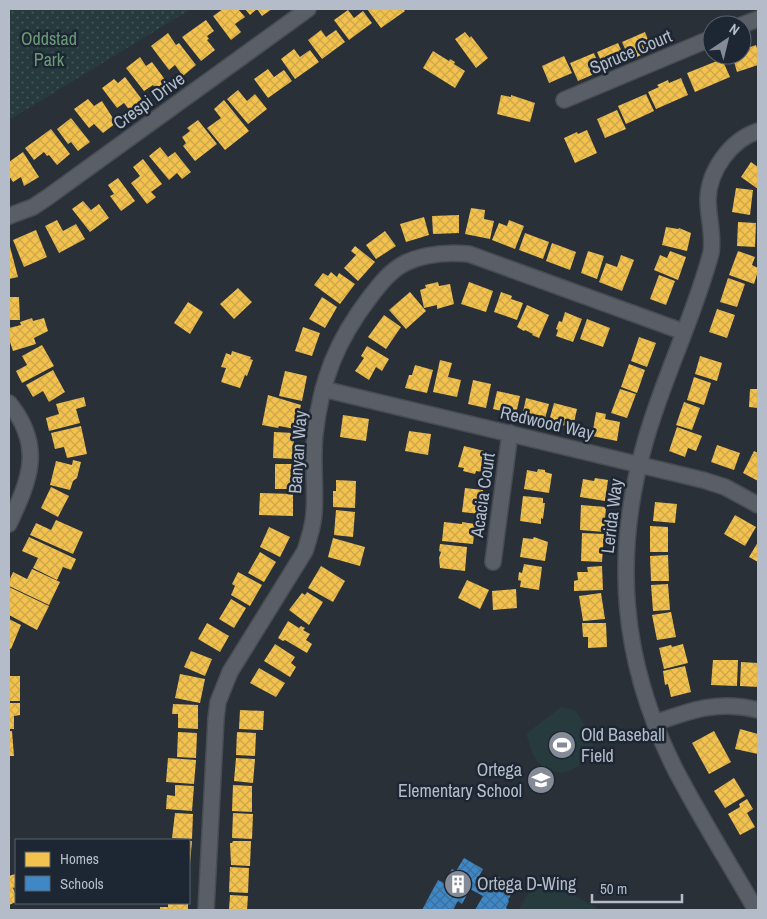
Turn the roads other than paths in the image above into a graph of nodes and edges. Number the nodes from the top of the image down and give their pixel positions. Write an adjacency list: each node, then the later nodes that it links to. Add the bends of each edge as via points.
1 (308, 9): 5 (street, Crespi Drive, via 48,198)
2 (702, 42): 3 (street, Spruce Court)
3 (564, 100)
4 (758, 131): 6 (street, Lerida Way, via 742,138 715,172 708,198 713,239 711,254)
5 (9, 216)
6 (684, 332): 7 (street, Banyan Way, via 485,259 469,254 437,253 405,263 380,284 338,346); 10 (street, Lerida Way)
7 (324, 389): 9 (street, Redwood Way); 17 (street, Banyan Way, via 313,456 314,514 305,551 230,672 218,702)
8 (9, 402): 12 (street, via 25,428 30,447 27,483)
9 (510, 433): 10 (street, Redwood Way); 13 (street, Acacia Court)
10 (639, 464): 11 (street, Redwood Way, via 703,480); 15 (street, Lerida Way, via 628,517 626,597 638,674)
11 (758, 505)
12 (9, 524)
13 (493, 562)
14 (758, 710): 15 (street, via 729,705 710,706)
15 (655, 723): 16 (street, Lerida Way, via 686,789)
16 (755, 902)
17 (206, 910)

